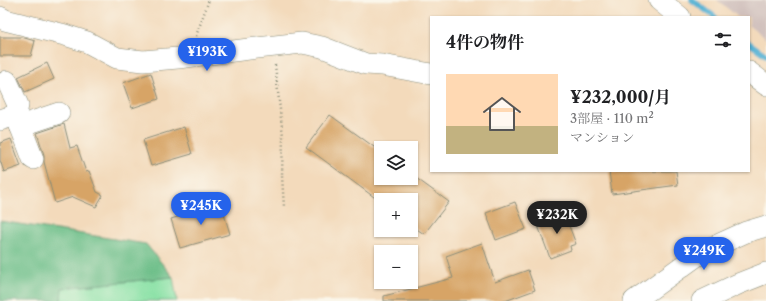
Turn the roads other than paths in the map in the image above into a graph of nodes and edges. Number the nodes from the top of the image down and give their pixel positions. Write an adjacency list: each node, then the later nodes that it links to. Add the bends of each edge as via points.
1 (659, 0): 2 (street)
2 (679, 16)
3 (0, 17): 4 (street, via 87,42 117,58 143,61 302,43 322,47 366,64)
4 (430, 74)
5 (7, 81): 7 (street, via 18,105)
6 (59, 113): 7 (street)
7 (12, 120): 8 (street)
8 (33, 159)
9 (766, 226): 11 (street, via 702,252)
10 (766, 273): 12 (street)
11 (634, 301)
12 (702, 301)

